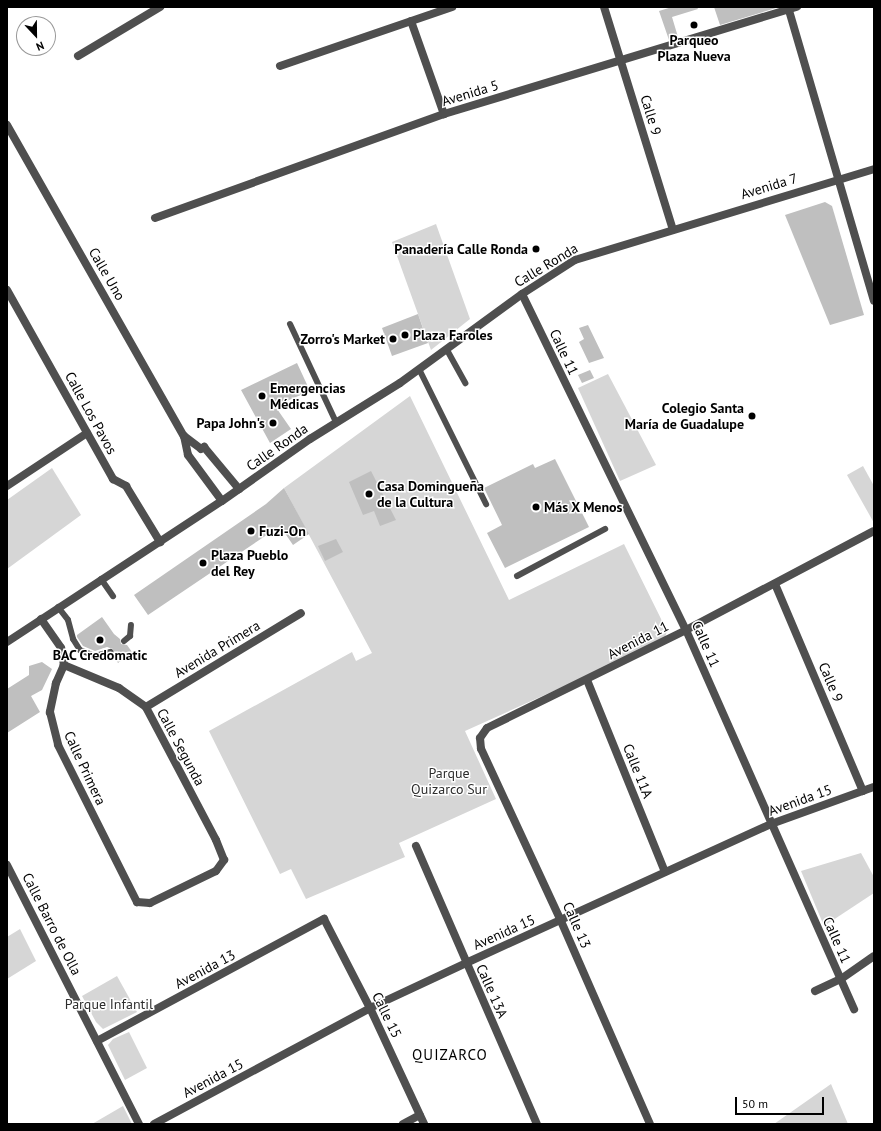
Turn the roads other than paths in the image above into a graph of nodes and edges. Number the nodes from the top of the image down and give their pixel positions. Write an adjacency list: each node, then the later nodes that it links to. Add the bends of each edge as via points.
1 (160, 7): 7 (street)
2 (452, 7): 6 (street)
3 (604, 7): 8 (street, Calle 9)
4 (797, 7): 5 (street, Avenida 5)
5 (788, 8): 8 (street, Avenida 5); 13 (street)
6 (411, 21): 9 (street); 10 (street)
7 (78, 56)
8 (620, 60): 10 (street, Avenida 5); 15 (street, Calle 9)
9 (280, 66)
10 (444, 114): 14 (street, Avenida 5)
11 (7, 125): 25 (street, Calle Uno)
12 (874, 169): 13 (street, Avenida 7)
13 (840, 179): 15 (street, Avenida 7); 18 (street)
14 (155, 218)
15 (673, 230): 17 (street, Calle Ronda, via 575,260)
16 (7, 290): 24 (street, Calle Los Pavos)
17 (522, 294): 20 (street, Calle Ronda); 41 (street, Calle 11)
18 (874, 301)
19 (290, 324): 23 (lane)
20 (447, 350): 21 (street, Calle Ronda); 22 (lane)
21 (419, 369): 23 (street, Calle Ronda); 29 (lane)
22 (465, 382)
23 (336, 422): 27 (street, Calle Ronda)
24 (87, 433): 26 (street); 32 (street, Calle Los Pavos, via 113,479 126,486)
25 (184, 436): 27 (street, Calle Uno, via 201,448 204,447); 28 (street, Calle Uno, via 188,455)
26 (7, 486)
27 (239, 489): 28 (street, Calle Ronda)
28 (222, 501): 32 (street, Calle Ronda)
29 (486, 504)
30 (605, 529): 33 (lane)
31 (874, 531): 35 (street, Avenida 11)
32 (160, 542): 34 (street, Calle Ronda)
33 (517, 576)
34 (101, 579): 36 (lane); 37 (street, Calle Ronda)
35 (775, 584): 41 (street, Avenida 11); 50 (street, Calle 9)
36 (113, 596)
37 (58, 607): 39 (street, Calle Ronda); 44 (lane, via 68,620 73,639 80,650 95,656)
38 (301, 613): 47 (street, Avenida Primera)
39 (41, 619): 43 (street, Calle Ronda); 45 (street, via 61,648)
40 (131, 625): 42 (lane, via 130,636)
41 (686, 630): 46 (street, Avenida 11); 51 (street, Calle 11)
42 (124, 641)
43 (7, 642)
44 (110, 652)
45 (64, 666): 47 (street, Calle Segunda, via 119,688); 53 (street, Calle Primera, via 56,683 50,712 53,729 137,902 150,903 216,871)
46 (587, 680): 48 (street, Avenida 11, via 487,728); 55 (street, Calle 11A)
47 (146, 707): 53 (street, Calle Segunda)
48 (480, 738): 57 (street, Calle 13, via 481,750)
49 (874, 787): 50 (street, Avenida 15)
50 (863, 791): 51 (street, Avenida 15)
51 (771, 824): 55 (street, Avenida 15); 60 (street, Calle 11)
52 (416, 846): 59 (street, Calle 13A)
53 (224, 860)
54 (7, 864): 64 (street, Calle Barro de Olla)
55 (665, 872): 57 (street, Avenida 15)
56 (324, 919): 62 (street, Calle 15); 64 (street, Avenida 13)
57 (561, 921): 59 (street, Avenida 15); 71 (street, Calle 13)
58 (874, 956): 60 (street)
59 (466, 963): 62 (street, Avenida 15); 70 (street, Calle 13A)
60 (841, 979): 61 (street); 63 (street, Calle 11)
61 (815, 991)
62 (370, 1008): 65 (street, Calle 15); 67 (street, Avenida 15)
63 (854, 1009)
64 (97, 1041): 66 (street, Calle Barro de Olla)
65 (420, 1115): 68 (street); 69 (street, Calle 15)
66 (139, 1124)
67 (154, 1124)
68 (404, 1124)
69 (424, 1124)
70 (537, 1124)
71 (650, 1124)

